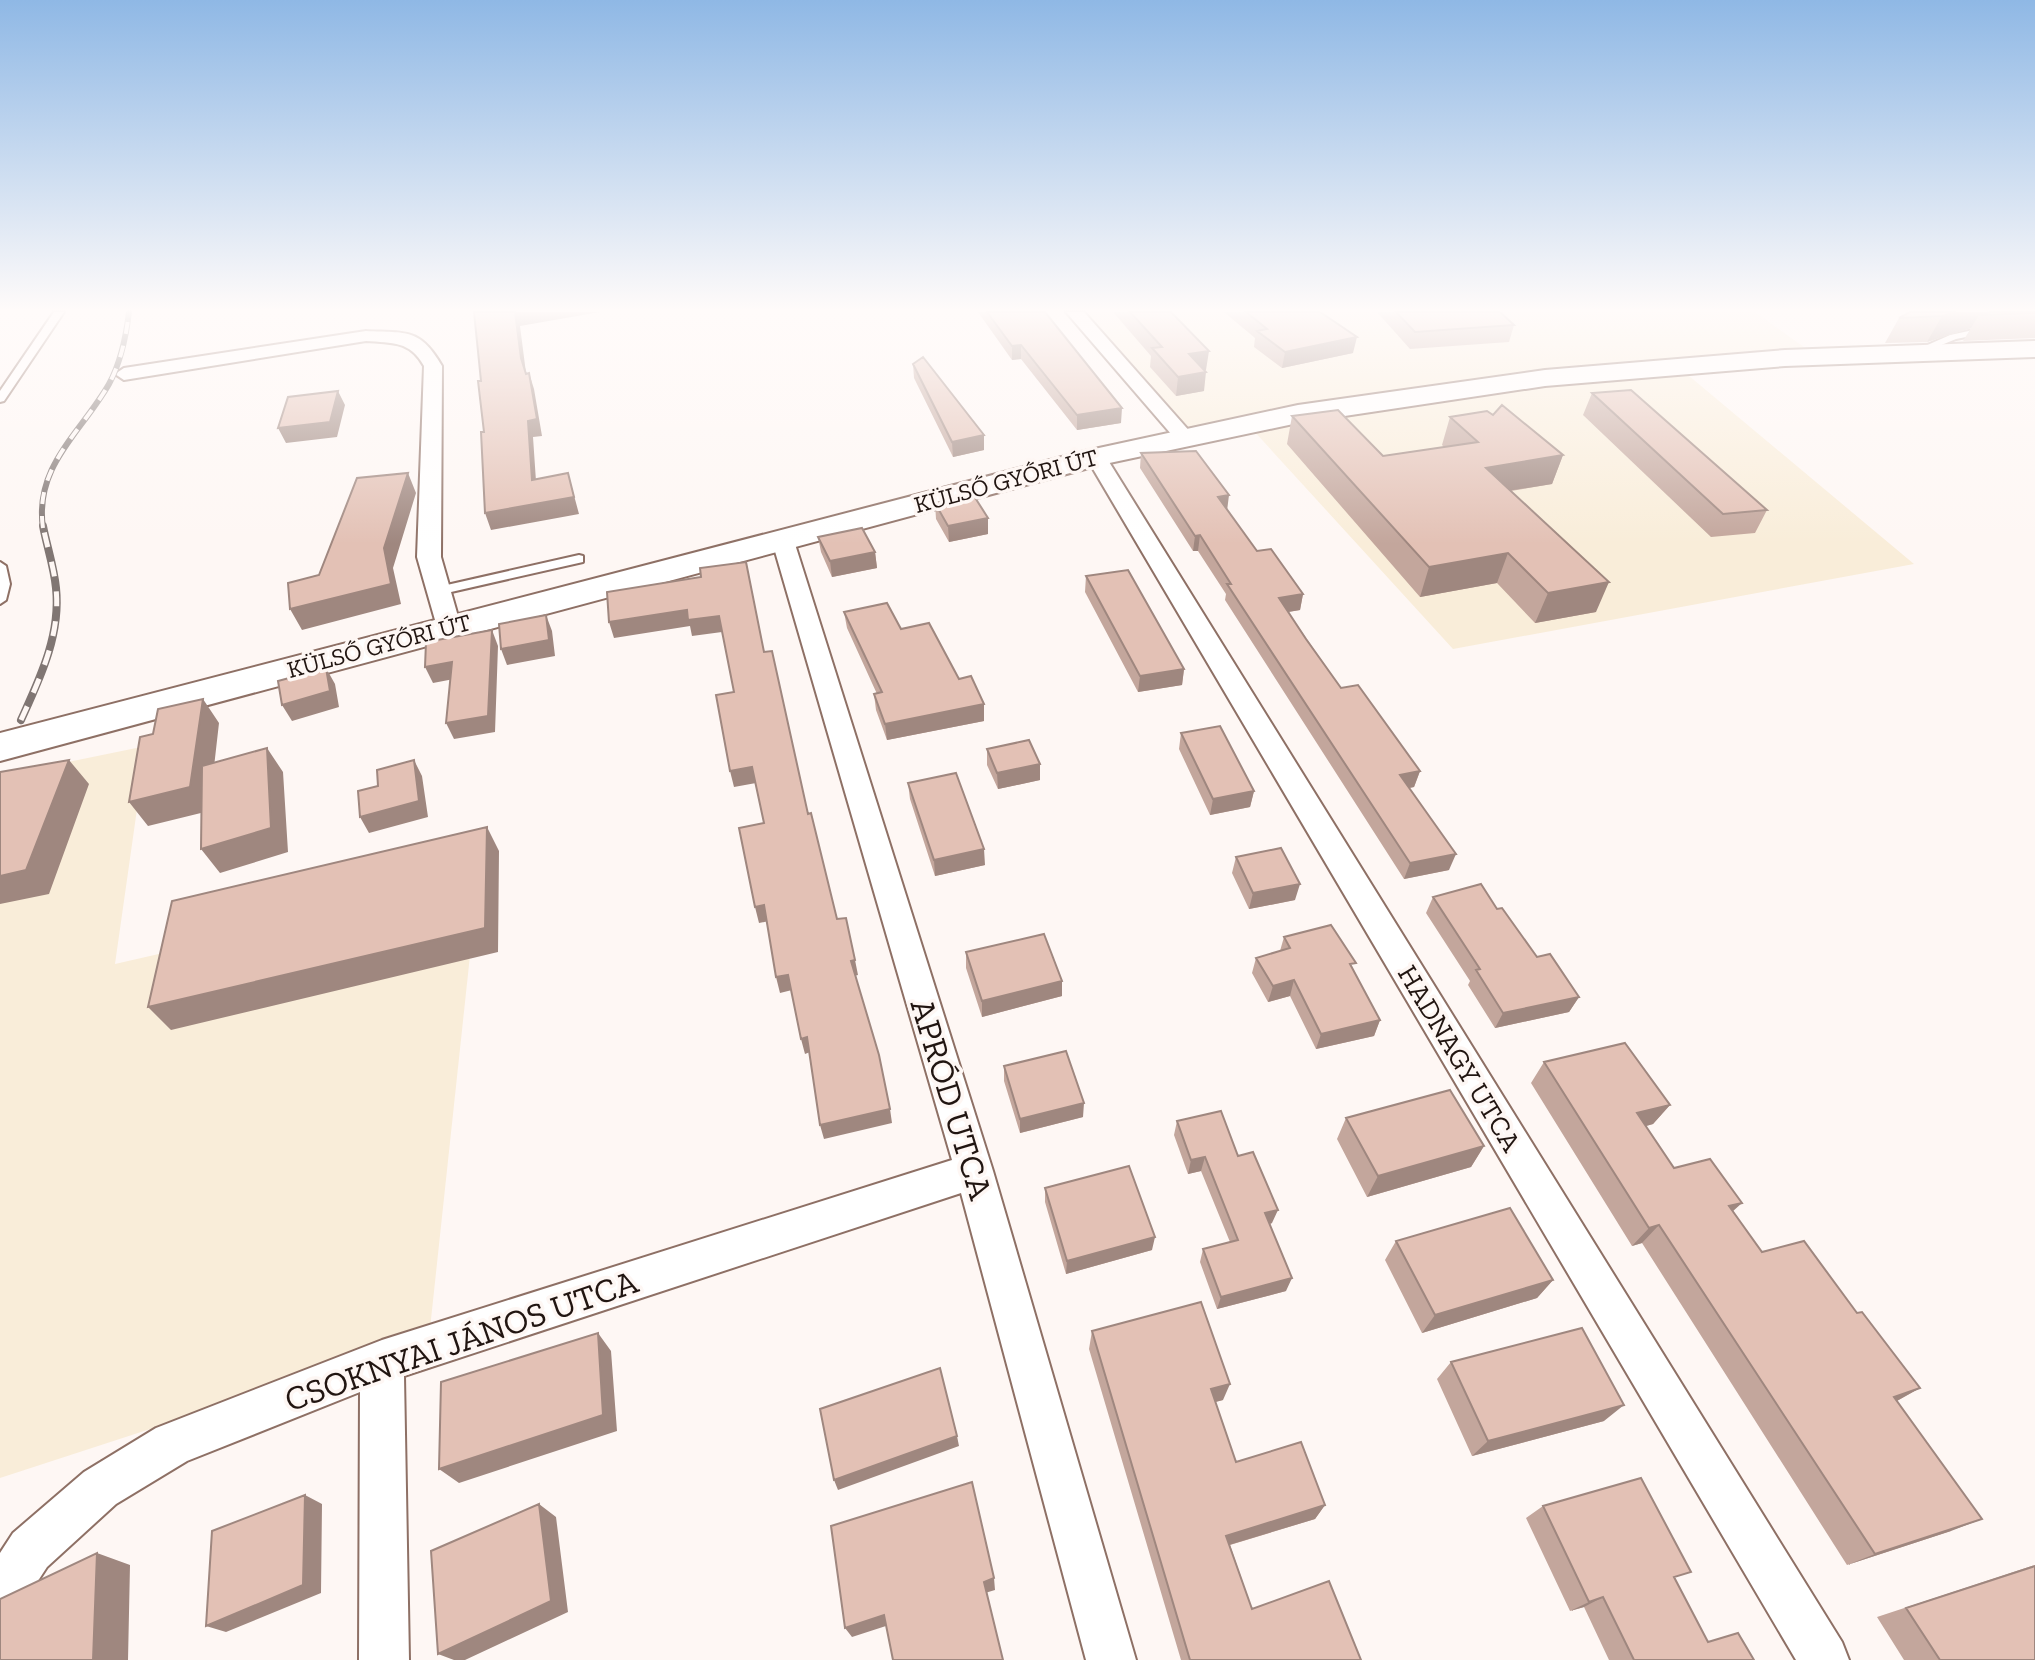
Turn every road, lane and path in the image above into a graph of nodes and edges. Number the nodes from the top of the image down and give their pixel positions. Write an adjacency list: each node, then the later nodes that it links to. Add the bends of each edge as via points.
1 (433, 389): 9 (street, via 429,557)
2 (1143, 389): 4 (street)
3 (1466, 389): 4 (main road, KÜLSŐ GYŐRI ÚT, via 1298,414)
4 (1185, 438): 5 (main road, KÜLSŐ GYŐRI ÚT)
5 (1096, 457): 6 (main road, KÜLSŐ GYŐRI ÚT); 18 (street, HADNAGY UTCA)
6 (783, 541): 11 (main road, KÜLSŐ GYŐRI ÚT); 13 (street, APRÓD UTCA)
7 (579, 559): 9 (lane)
8 (0, 566): 10 (lane)
9 (438, 591): 11 (street)
10 (0, 600)
11 (449, 627): 12 (main road, KÜLSŐ GYŐRI ÚT)
12 (0, 747)
13 (974, 1171): 14 (street, CSOKNYAI JÁNOS UTCA); 17 (street, APRÓD UTCA)
14 (382, 1362): 15 (street, CSOKNYAI JÁNOS UTCA, via 160,1451 100,1488 30,1550); 16 (street)
15 (0, 1596)
16 (384, 1660)
17 (1111, 1660)
18 (1824, 1660)

